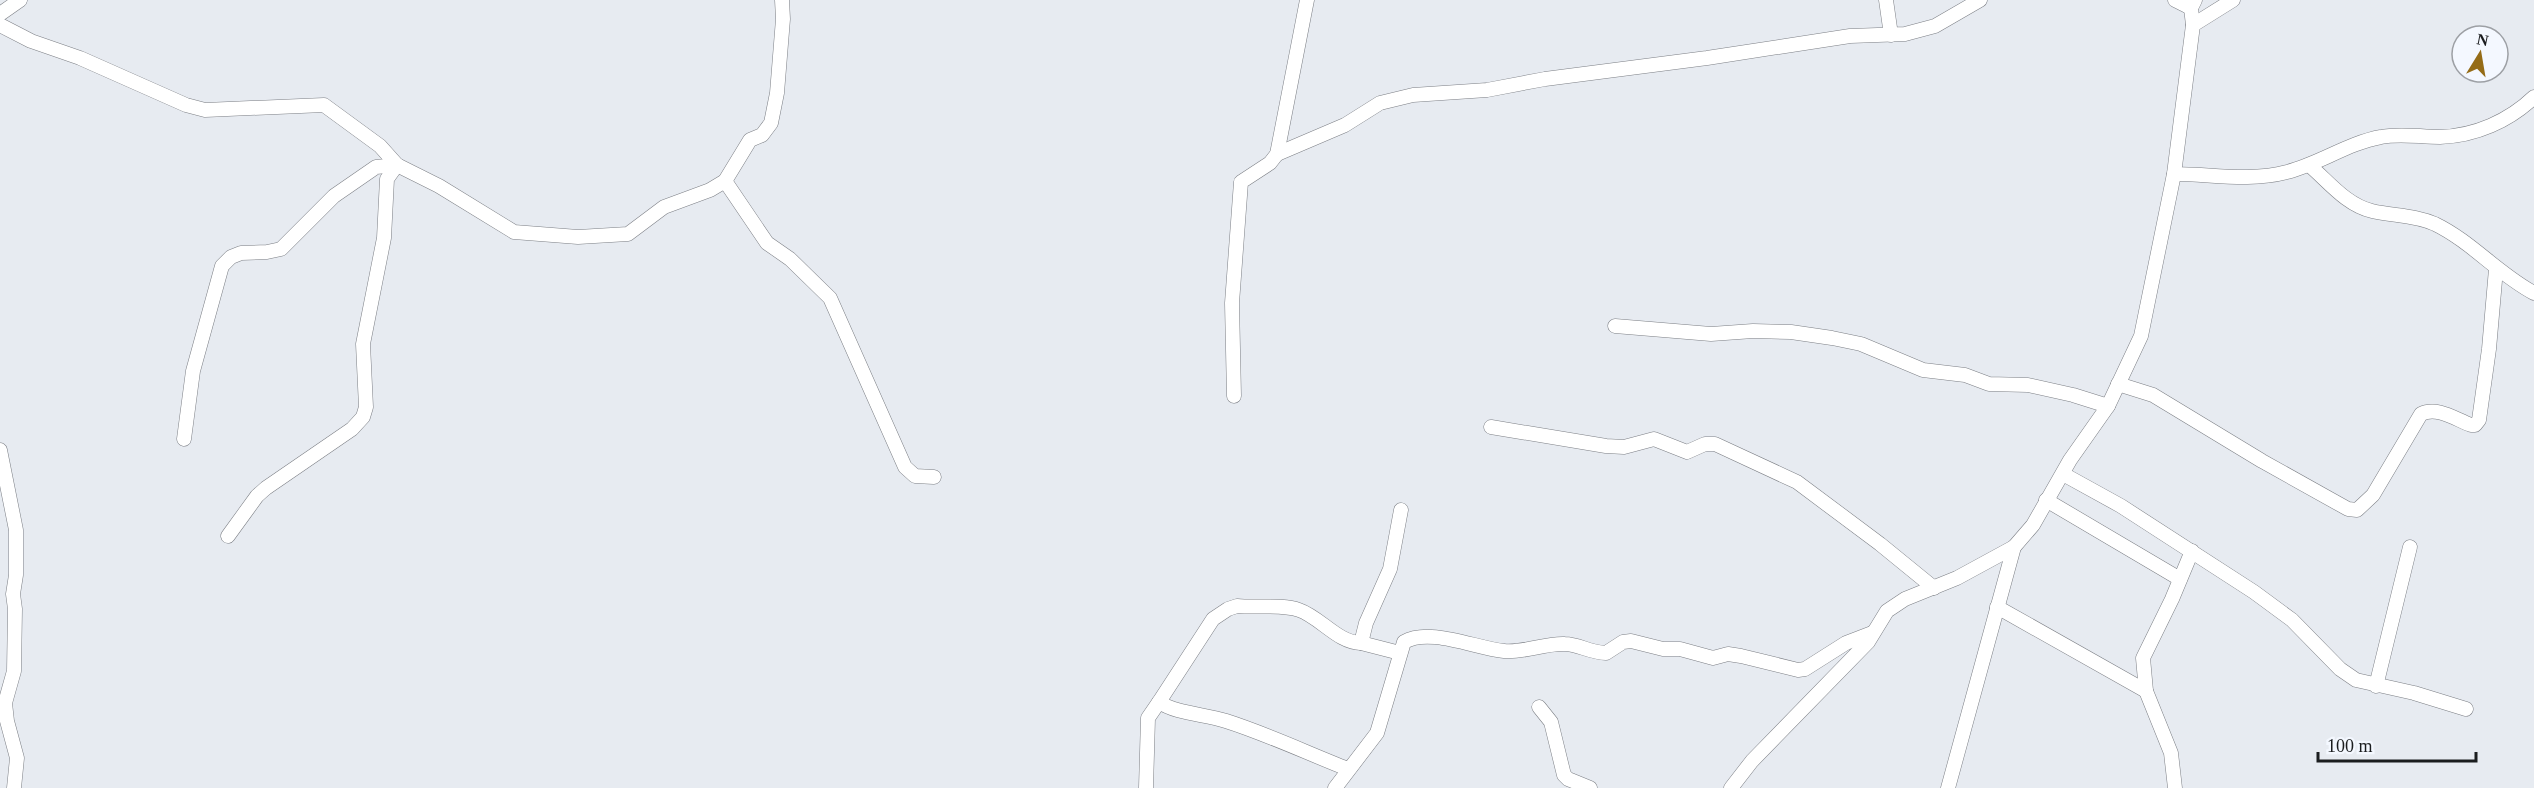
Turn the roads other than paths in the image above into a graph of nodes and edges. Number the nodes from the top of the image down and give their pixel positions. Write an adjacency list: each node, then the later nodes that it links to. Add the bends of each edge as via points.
1 (20, 0): 9 (street)
2 (782, 0): 18 (street, via 777,93 771,123 762,135 750,140)
3 (1308, 0): 14 (street)
4 (1886, 0): 12 (street)
5 (1980, 0): 12 (street, via 1935,26)
6 (2175, 0): 8 (street)
7 (2234, 0): 11 (street)
8 (2193, 4): 11 (street)
9 (0, 14)
10 (0, 25): 15 (street, via 205,110 324,105 380,146)
11 (2193, 25): 17 (street)
12 (1891, 35): 14 (street, via 1850,36 1486,90 1413,95 1380,103 1345,125)
13 (2534, 97): 16 (street, via 2506,119 2485,129 2441,137 2370,139)
14 (1277, 154): 23 (street, via 1241,182 1232,303)
15 (397, 165): 18 (street, via 514,232 578,237 628,234 664,207); 26 (street, via 376,167 334,196 281,249 241,253 222,266 193,371); 32 (street, via 387,179 384,238 363,345 363,417 352,429 266,488)
16 (2309, 165): 17 (street, via 2286,173 2236,178); 19 (street, via 2357,206 2434,224)
17 (2174, 174): 22 (street, via 2141,336)
18 (725, 181): 29 (street, via 768,243 830,298 905,467 915,476)
19 (2496, 268): 20 (street); 22 (street, via 2479,420 2471,425 2436,411 2421,414 2373,495 2357,510 2348,509 2271,467 2153,395)
20 (2534, 293)
21 (1615, 326): 24 (street, via 1711,334 1791,332 1832,338 1861,344 1923,370 1965,375 1989,384 2028,385)
22 (2118, 384): 24 (street)
23 (1234, 396)
24 (2108, 406): 28 (street)
25 (1491, 427): 37 (street, via 1606,446 1624,447 1654,439 1687,452 1705,444 1729,449 1797,482)
26 (184, 439)
27 (0, 450): 48 (street, via 16,530 14,671 5,703 17,758)
28 (2063, 474): 30 (street); 35 (street)
29 (934, 477)
30 (2046, 500): 33 (street, via 2033,525); 36 (street)
31 (1401, 510): 40 (street, via 1390,569)
32 (228, 536)
33 (2014, 547): 37 (street); 38 (street)
34 (2410, 547): 42 (street)
35 (2192, 551): 36 (street); 42 (street, via 2292,620 2340,669 2356,680)
36 (2180, 579): 43 (street, via 2143,658)
37 (1934, 588): 39 (street, via 1887,611)
38 (1997, 607): 43 (street); 53 (street)
39 (1872, 633): 41 (street, via 1798,670 1741,656 1713,658 1631,641 1606,653 1565,644 1520,652 1429,636 1412,637 1404,642); 52 (street, via 1868,642 1752,761)
40 (1361, 643): 41 (street); 44 (street, via 1344,638 1298,609 1237,606 1213,619)
41 (1400, 653): 47 (street, via 1377,733)
42 (2376, 686): 46 (street)
43 (2146, 691): 54 (street, via 2171,753)
44 (1159, 702): 47 (street, via 1233,723); 49 (street, via 1148,718)
45 (1539, 707): 51 (street, via 1551,722 1564,775)
46 (2466, 709)
47 (1348, 769): 50 (street)
48 (14, 788)
49 (1146, 788)
50 (1335, 788)
51 (1590, 788)
52 (1731, 788)
53 (1948, 788)
54 (2175, 788)

